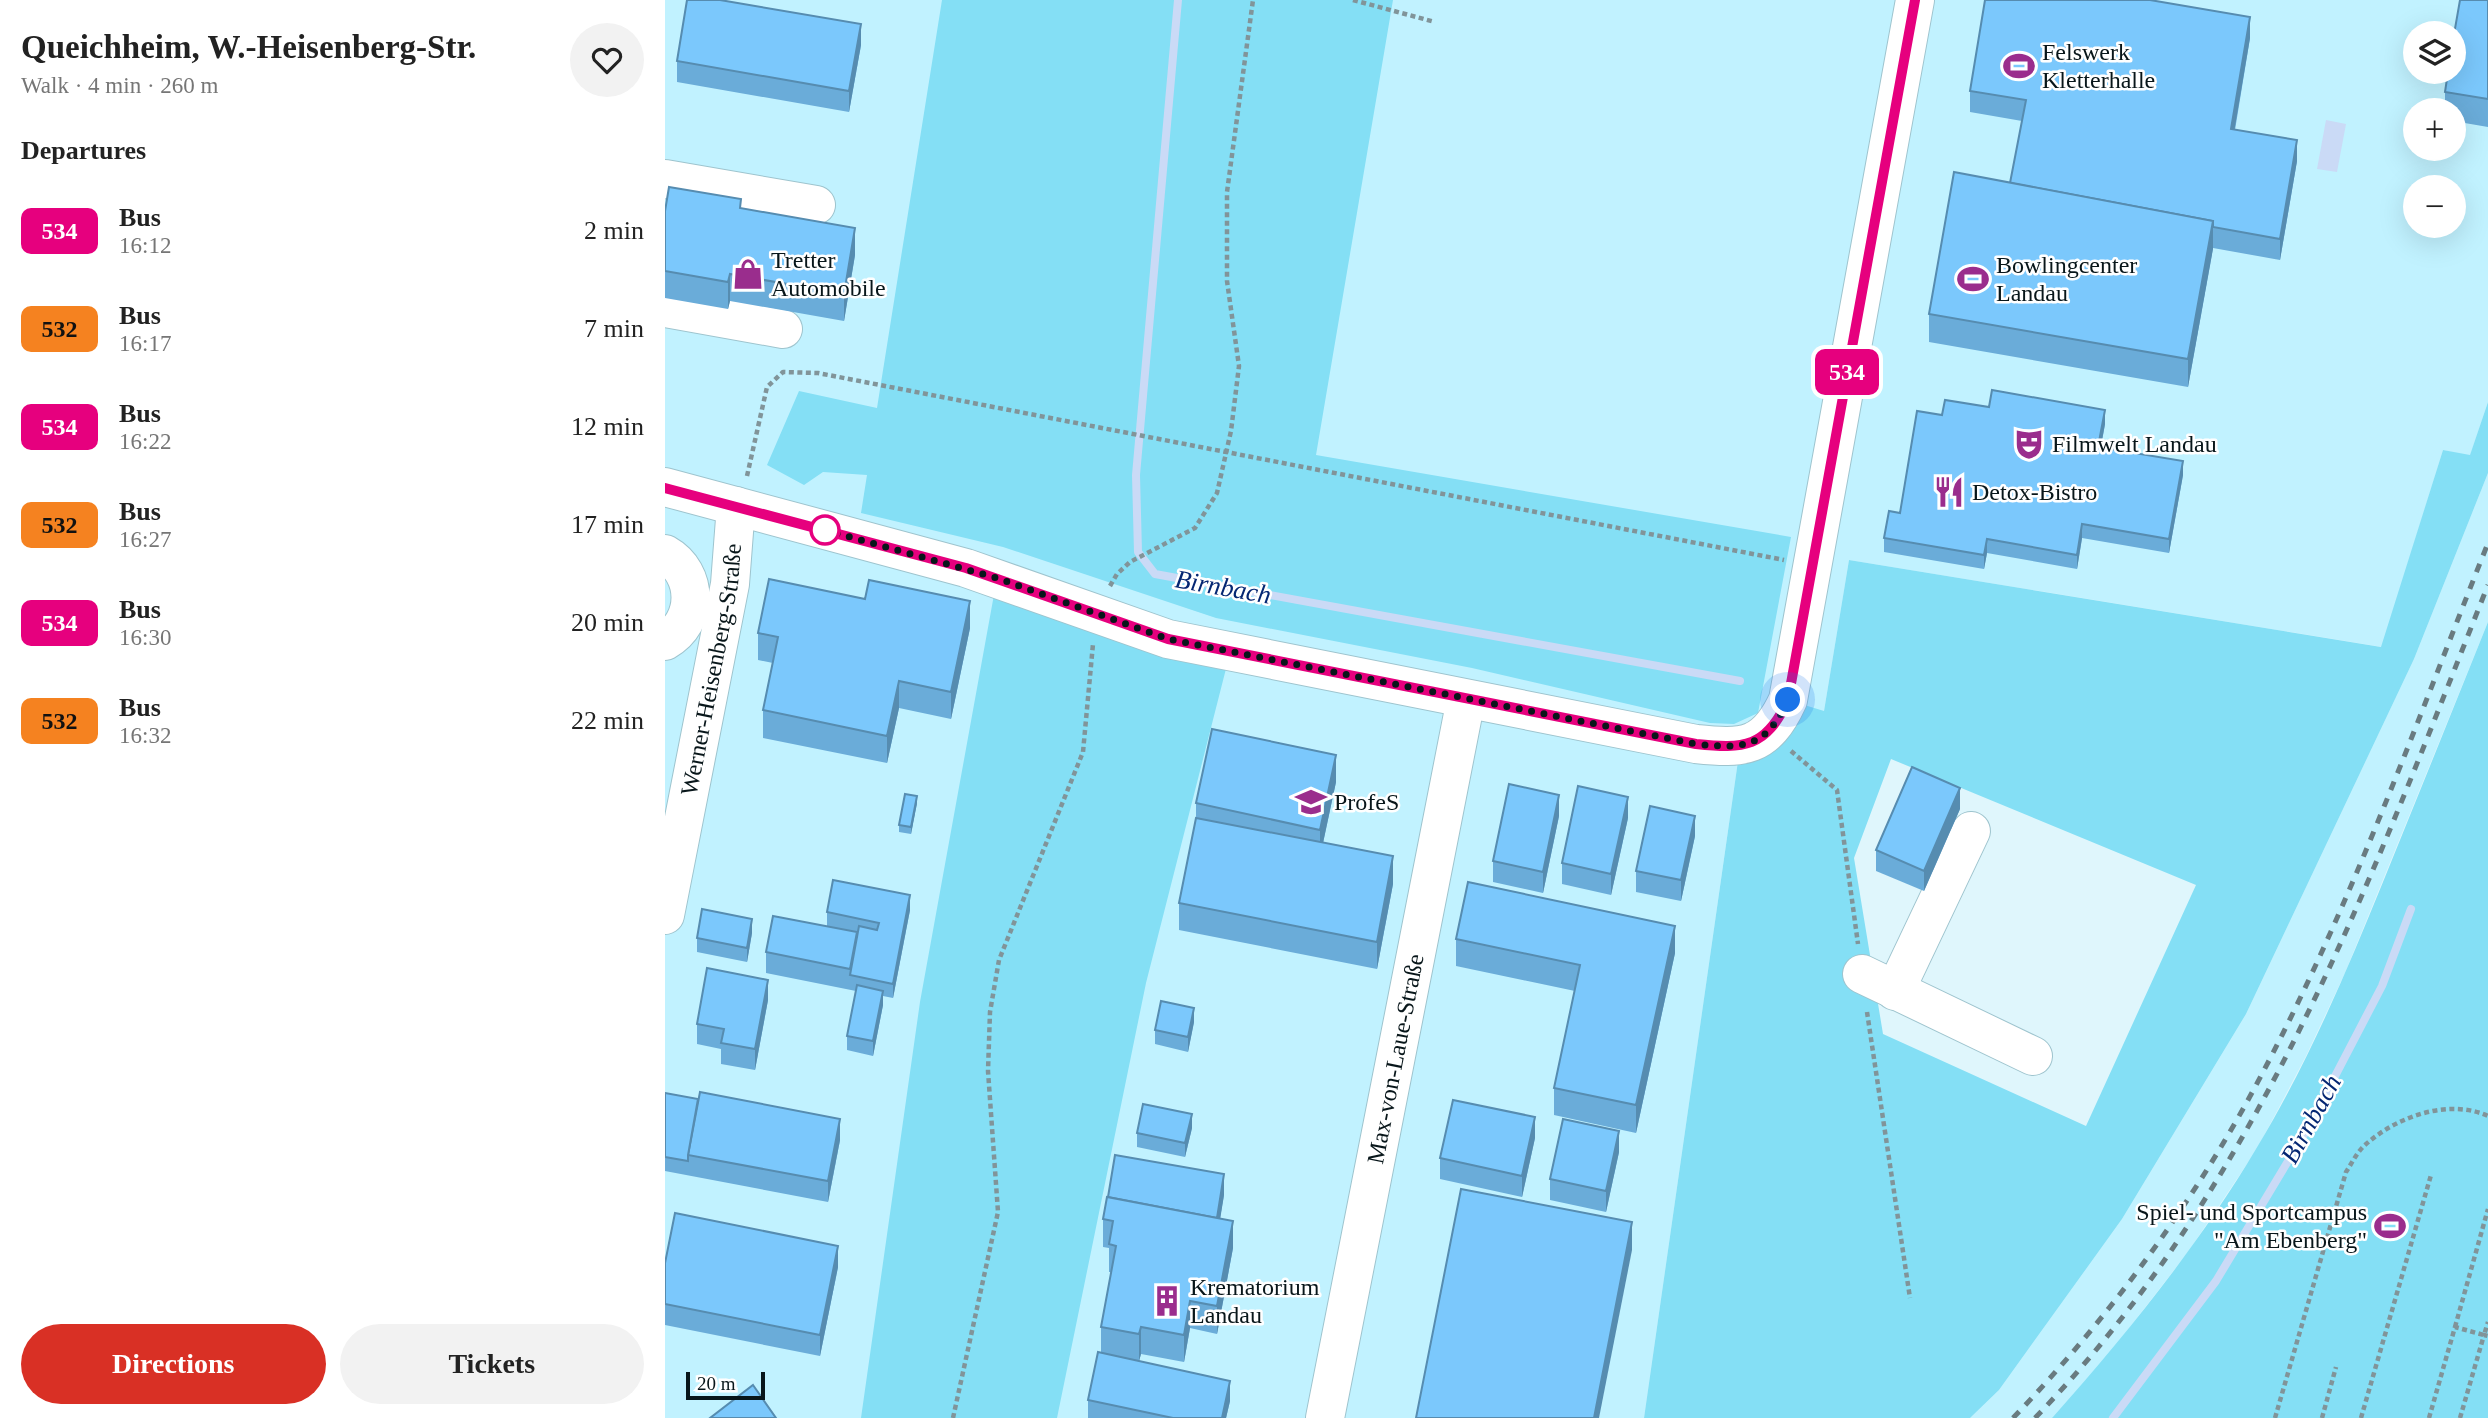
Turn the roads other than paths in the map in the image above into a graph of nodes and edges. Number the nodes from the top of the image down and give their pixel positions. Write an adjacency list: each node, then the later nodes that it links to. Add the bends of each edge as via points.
1 (1915, 0): 10 (street, via 1788,700 1769,733 1739,747 1696,744)
2 (665, 179): 3 (street)
3 (816, 205)
4 (665, 308): 5 (street)
5 (783, 329)
6 (665, 487): 7 (street)
7 (736, 506): 10 (street, via 966,568 1168,639); 12 (street, Werner-Heisenberg-Straße, via 730,584)
8 (665, 554): 9 (street, via 680,566 691,595 683,625)
9 (665, 641)
10 (1466, 699): 14 (street, Max-von-Laue-Straße)
11 (1971, 831): 13 (street, via 1878,982)
12 (665, 915)
13 (2033, 1056)
14 (1325, 1418)

